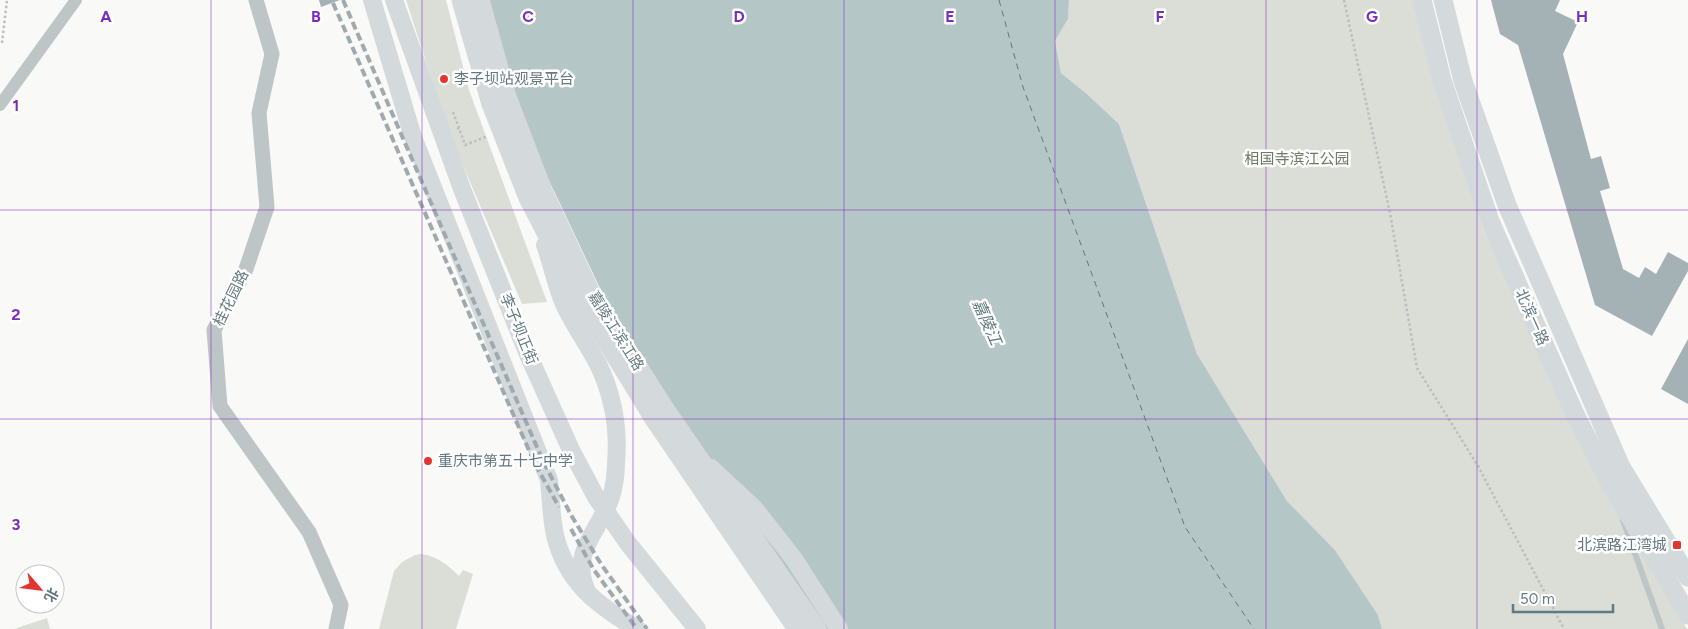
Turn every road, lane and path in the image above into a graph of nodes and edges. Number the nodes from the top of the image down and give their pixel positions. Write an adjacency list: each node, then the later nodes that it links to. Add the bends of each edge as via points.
1 (7, 0): 11 (path, via 2,43)
2 (76, 0): 12 (street)
3 (256, 0): 23 (street, 桂花园路, via 272,54 259,113 267,207 246,269 214,330 220,406 309,532 341,606)
4 (372, 0): 21 (main road, 李子坝正街, via 413,138 549,480 555,534 566,566)
5 (394, 0): 25 (main road, 李子坝正街, via 462,189 527,352 563,432 596,496 627,542)
6 (461, 0): 15 (main road, 嘉陵江滨江路)
7 (480, 0): 18 (main road, 嘉陵江滨江路, via 507,98 543,191 590,293)
8 (1344, 0): 29 (path, via 1390,213 1417,368 1478,466)
9 (1422, 0): 19 (main road, 北滨一路, via 1442,80 1490,221 1574,412)
10 (1443, 0): 20 (main road, 北滨一路, via 1463,81 1507,205 1621,467)
11 (0, 40)
12 (0, 105)
13 (453, 112): 14 (path)
14 (458, 128): 15 (path, via 466,145); 16 (path)
15 (502, 131): 17 (main road, 嘉陵江滨江路)
16 (451, 132)
17 (528, 198): 21 (main road, via 563,303 598,364 612,399 617,430 611,497 581,558 581,578); 26 (main road, 嘉陵江滨江路, via 578,295 654,419)
18 (700, 458): 27 (main road, 嘉陵江滨江路); 28 (main road, via 754,508 794,559)
19 (1609, 481): 22 (main road, 北滨一路); 30 (lane)
20 (1688, 577)
21 (588, 595): 24 (main road, 李子坝正街)
22 (1688, 615)
23 (336, 629)
24 (637, 629)
25 (697, 629)
26 (797, 629)
27 (817, 629)
28 (839, 629)
29 (1564, 629)
30 (1662, 629)

